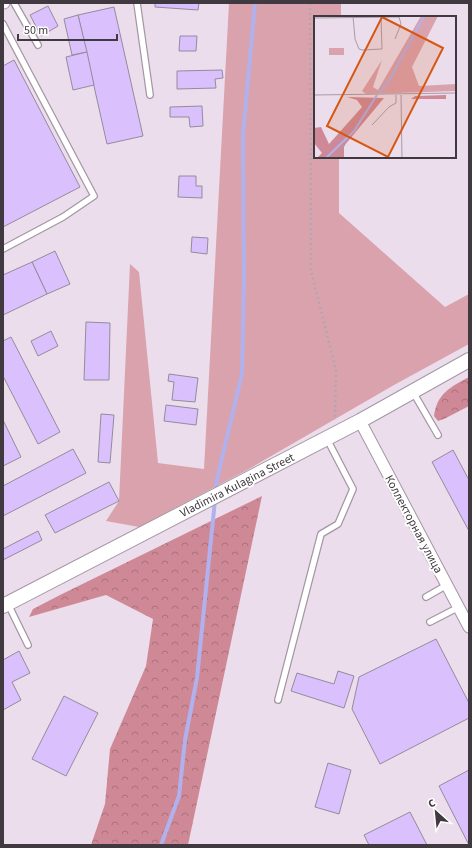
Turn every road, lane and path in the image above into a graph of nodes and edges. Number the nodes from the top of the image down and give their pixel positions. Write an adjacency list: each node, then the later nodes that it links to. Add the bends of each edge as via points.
1 (14, 3): 5 (lane)
2 (137, 3): 6 (lane)
3 (310, 3): 12 (path, via 310,272 336,370)
4 (3, 24): 7 (lane, via 94,196 63,217)
5 (38, 45)
6 (150, 95)
7 (3, 249)
8 (469, 360): 9 (street, Vladimira Kulagina Street)
9 (413, 392): 10 (street, Vladimira Kulagina Street); 11 (lane)
10 (360, 421): 12 (street, Vladimira Kulagina Street); 13 (street, Коллекторная улица)
11 (438, 435)
12 (331, 436): 15 (street, Vladimira Kulagina Street); 20 (lane, via 354,489 338,524 321,534)
13 (447, 585): 14 (lane); 16 (street, Коллекторная улица)
14 (426, 597)
15 (5, 604): 19 (lane)
16 (459, 608): 17 (lane); 18 (street, Коллекторная улица)
17 (430, 622)
18 (469, 627)
19 (28, 645)
20 (278, 700)

